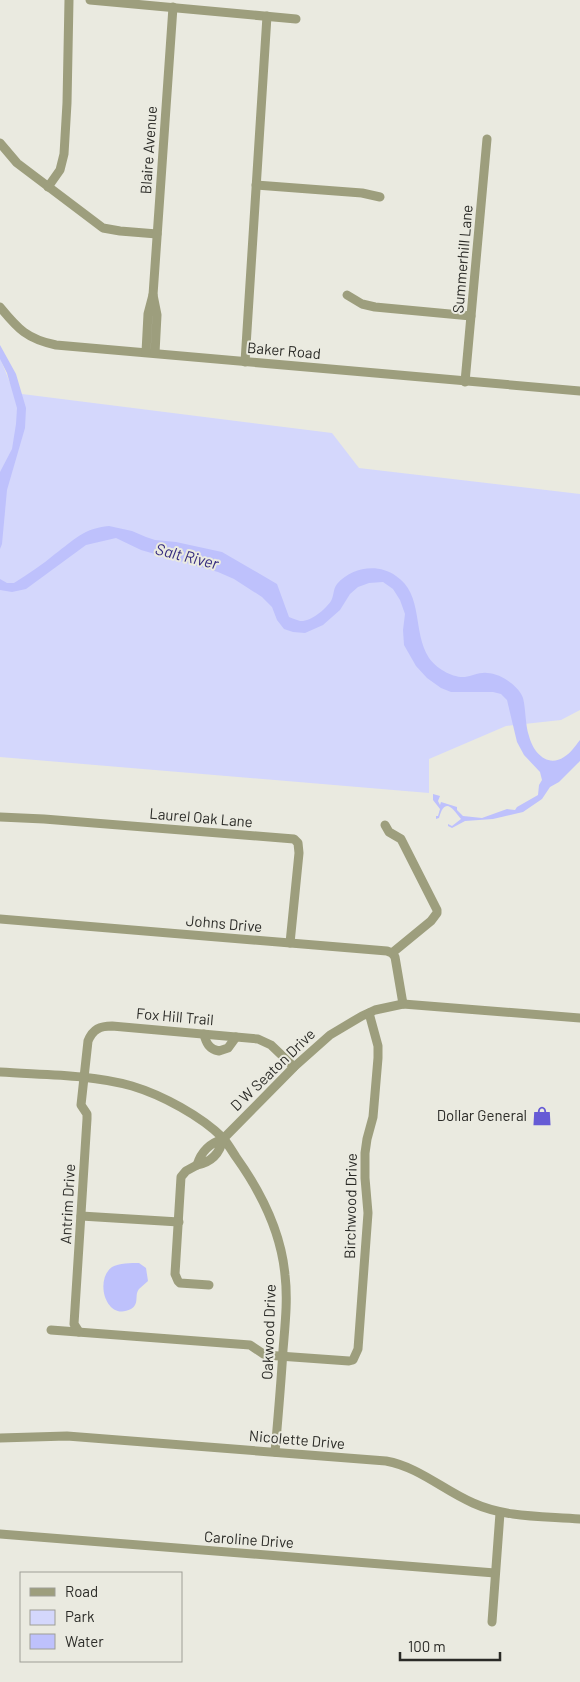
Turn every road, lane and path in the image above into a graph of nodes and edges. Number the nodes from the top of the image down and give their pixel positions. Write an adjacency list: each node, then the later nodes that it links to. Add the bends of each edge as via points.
1 (69, 0): 9 (street, via 64,154 60,170)
2 (90, 0): 3 (street)
3 (173, 7): 4 (street); 11 (street, Blaire Avenue)
4 (267, 16): 5 (street); 8 (street)
5 (296, 19)
6 (487, 139): 14 (street, Summerhill Lane)
7 (0, 143): 9 (street, via 17,163)
8 (256, 185): 10 (street); 16 (street)
9 (48, 187): 11 (street, via 103,228)
10 (380, 197)
11 (158, 234): 15 (street, Blaire Avenue, via 153,295 157,316)
12 (347, 295): 14 (street, via 375,307)
13 (0, 307): 15 (street, Baker Road, via 18,329 38,342)
14 (471, 316): 17 (street, Summerhill Lane)
15 (151, 352): 16 (street, Baker Road)
16 (245, 362): 17 (street, Baker Road)
17 (465, 382): 18 (street, Baker Road)
18 (580, 391)
19 (0, 816): 22 (street, Laurel Oak Lane, via 294,840 298,843 299,853)
20 (384, 825): 23 (street, via 401,839 437,910 431,921)
21 (0, 919): 22 (street, Johns Drive)
22 (290, 943): 23 (street, Johns Drive)
23 (392, 953): 24 (street)
24 (403, 1004): 25 (street, D W Seaton Drive); 26 (street, D W Seaton Drive)
25 (369, 1013): 29 (street, D W Seaton Drive, via 330,1035); 38 (street, Birchwood Drive, via 378,1052 373,1117 365,1153 368,1212 358,1349 349,1362)
26 (580, 1018)
27 (204, 1034): 28 (street, Fox Hill Trail); 28 (street, via 210,1047 219,1051 228,1048); 31 (street, Fox Hill Trail, via 102,1026 89,1038)
28 (236, 1037): 29 (street, Fox Hill Trail, via 264,1041)
29 (294, 1067): 32 (street, D W Seaton Drive)
30 (0, 1072): 31 (street)
31 (83, 1077): 32 (street, via 139,1088 160,1096 192,1114); 33 (street, Antrim Drive, via 81,1105 87,1119)
32 (223, 1139): 34 (street, D W Seaton Drive, via 214,1142 200,1156 197,1165 181,1177); 38 (street, Oakwood Drive, via 266,1205 280,1245 286,1291)
33 (81, 1216): 34 (street); 37 (street, Antrim Drive, via 74,1324)
34 (179, 1222): 35 (street, via 176,1278 180,1283)
35 (209, 1284)
36 (51, 1330): 37 (street)
37 (78, 1332): 38 (street, via 250,1344 265,1355)
38 (283, 1356): 40 (street, Oakwood Drive)
39 (0, 1438): 40 (street, Nicolette Drive, via 67,1436)
40 (275, 1452): 41 (street, Nicolette Drive, via 396,1462 473,1504)
41 (500, 1513): 42 (street, Nicolette Drive); 44 (street)
42 (580, 1518)
43 (0, 1534): 44 (street, Caroline Drive)
44 (495, 1573): 45 (street)
45 (492, 1622)

